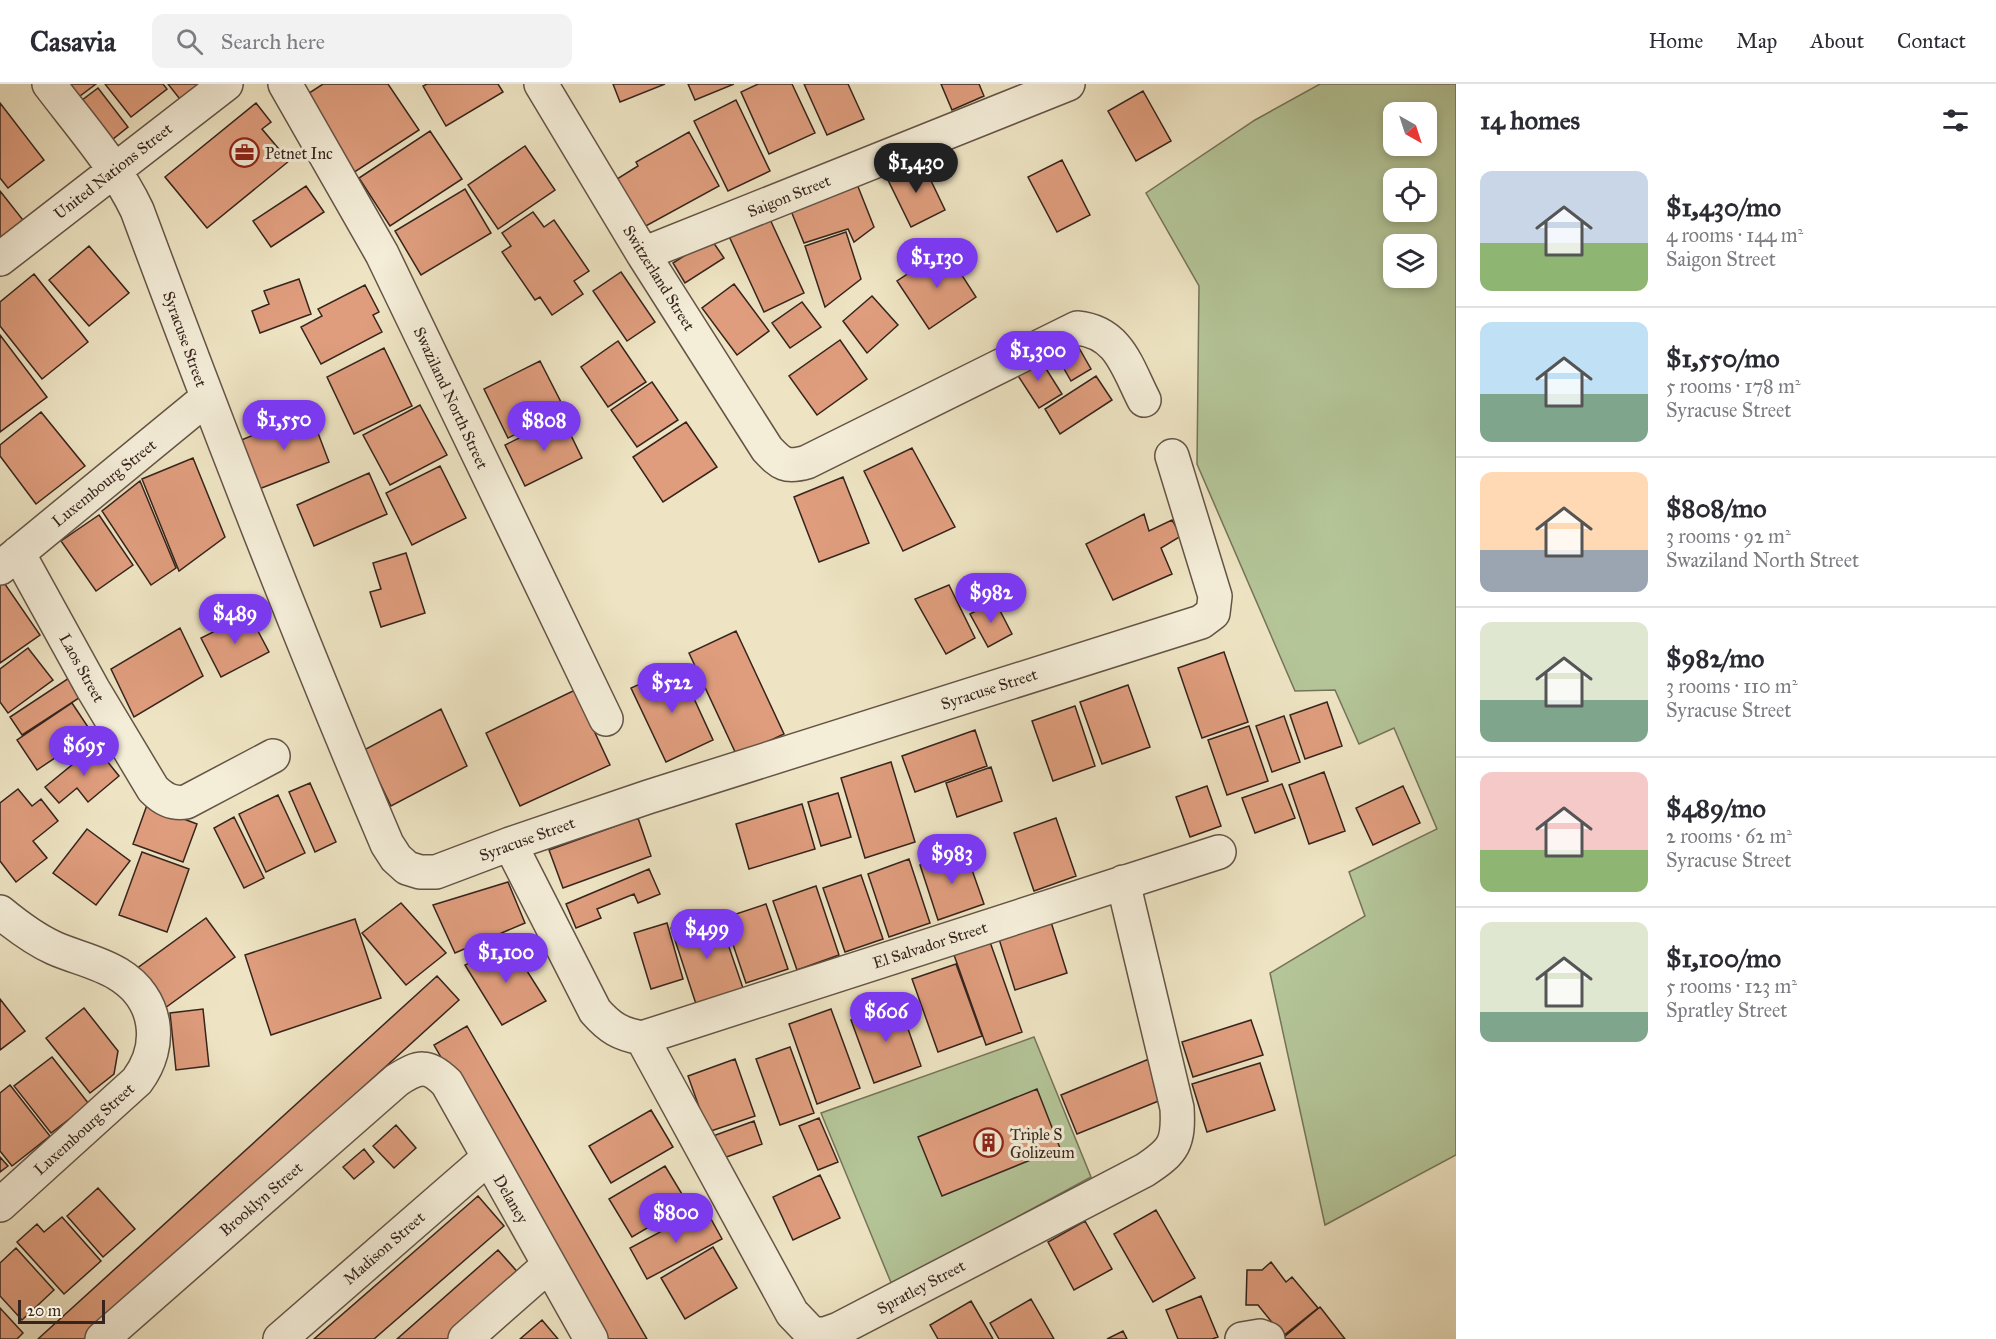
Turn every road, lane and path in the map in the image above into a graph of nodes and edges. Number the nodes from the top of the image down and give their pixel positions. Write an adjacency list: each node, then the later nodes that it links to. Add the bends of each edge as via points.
1 (49, 84): 6 (street, Syracuse Street)
2 (226, 84): 6 (street, United Nations Street)
3 (285, 84): 13 (street, Swaziland North Street, via 382,254)
4 (541, 84): 7 (street, Switzerland Street)
5 (1068, 84): 7 (street, Saigon Street)
6 (114, 170): 8 (street, United Nations Street); 9 (street, Syracuse Street, via 137,210)
7 (643, 254): 10 (street, Switzerland Street, via 766,448 784,465 807,462 1077,328 1100,333 1118,349)
8 (0, 259)
9 (207, 398): 12 (street, Luxembourg Street); 15 (street, Syracuse Street, via 336,724 396,858 407,868 436,872)
10 (1144, 400)
11 (1172, 456): 15 (street, Syracuse Street, via 1215,596 1213,613 1201,622)
12 (9, 560): 14 (street, Laos Street, via 160,797 186,802)
13 (606, 719)
14 (273, 756)
15 (510, 844): 19 (street, via 595,1011 608,1026)
16 (1219, 852): 17 (street, El Salvador Street)
17 (1123, 882): 19 (street, El Salvador Street); 24 (street, Spratley Street, via 1177,1108 1179,1129 1173,1147 1145,1170 839,1329)
18 (0, 912): 22 (street, Luxembourg Street, via 52,947 117,973 129,982 152,1016 154,1033 150,1060 137,1081)
19 (642, 1038): 24 (street, Spratley Street)
20 (425, 1068): 21 (street, Delaney, via 447,1083); 25 (street, Brooklyn Street, via 397,1080)
21 (488, 1158): 23 (street, Delaney); 26 (street, Madison Street)
22 (0, 1205)
23 (549, 1265): 27 (street); 28 (street, Delaney)
24 (806, 1335)
25 (102, 1339)
26 (280, 1339)
27 (465, 1339)
28 (591, 1339)

